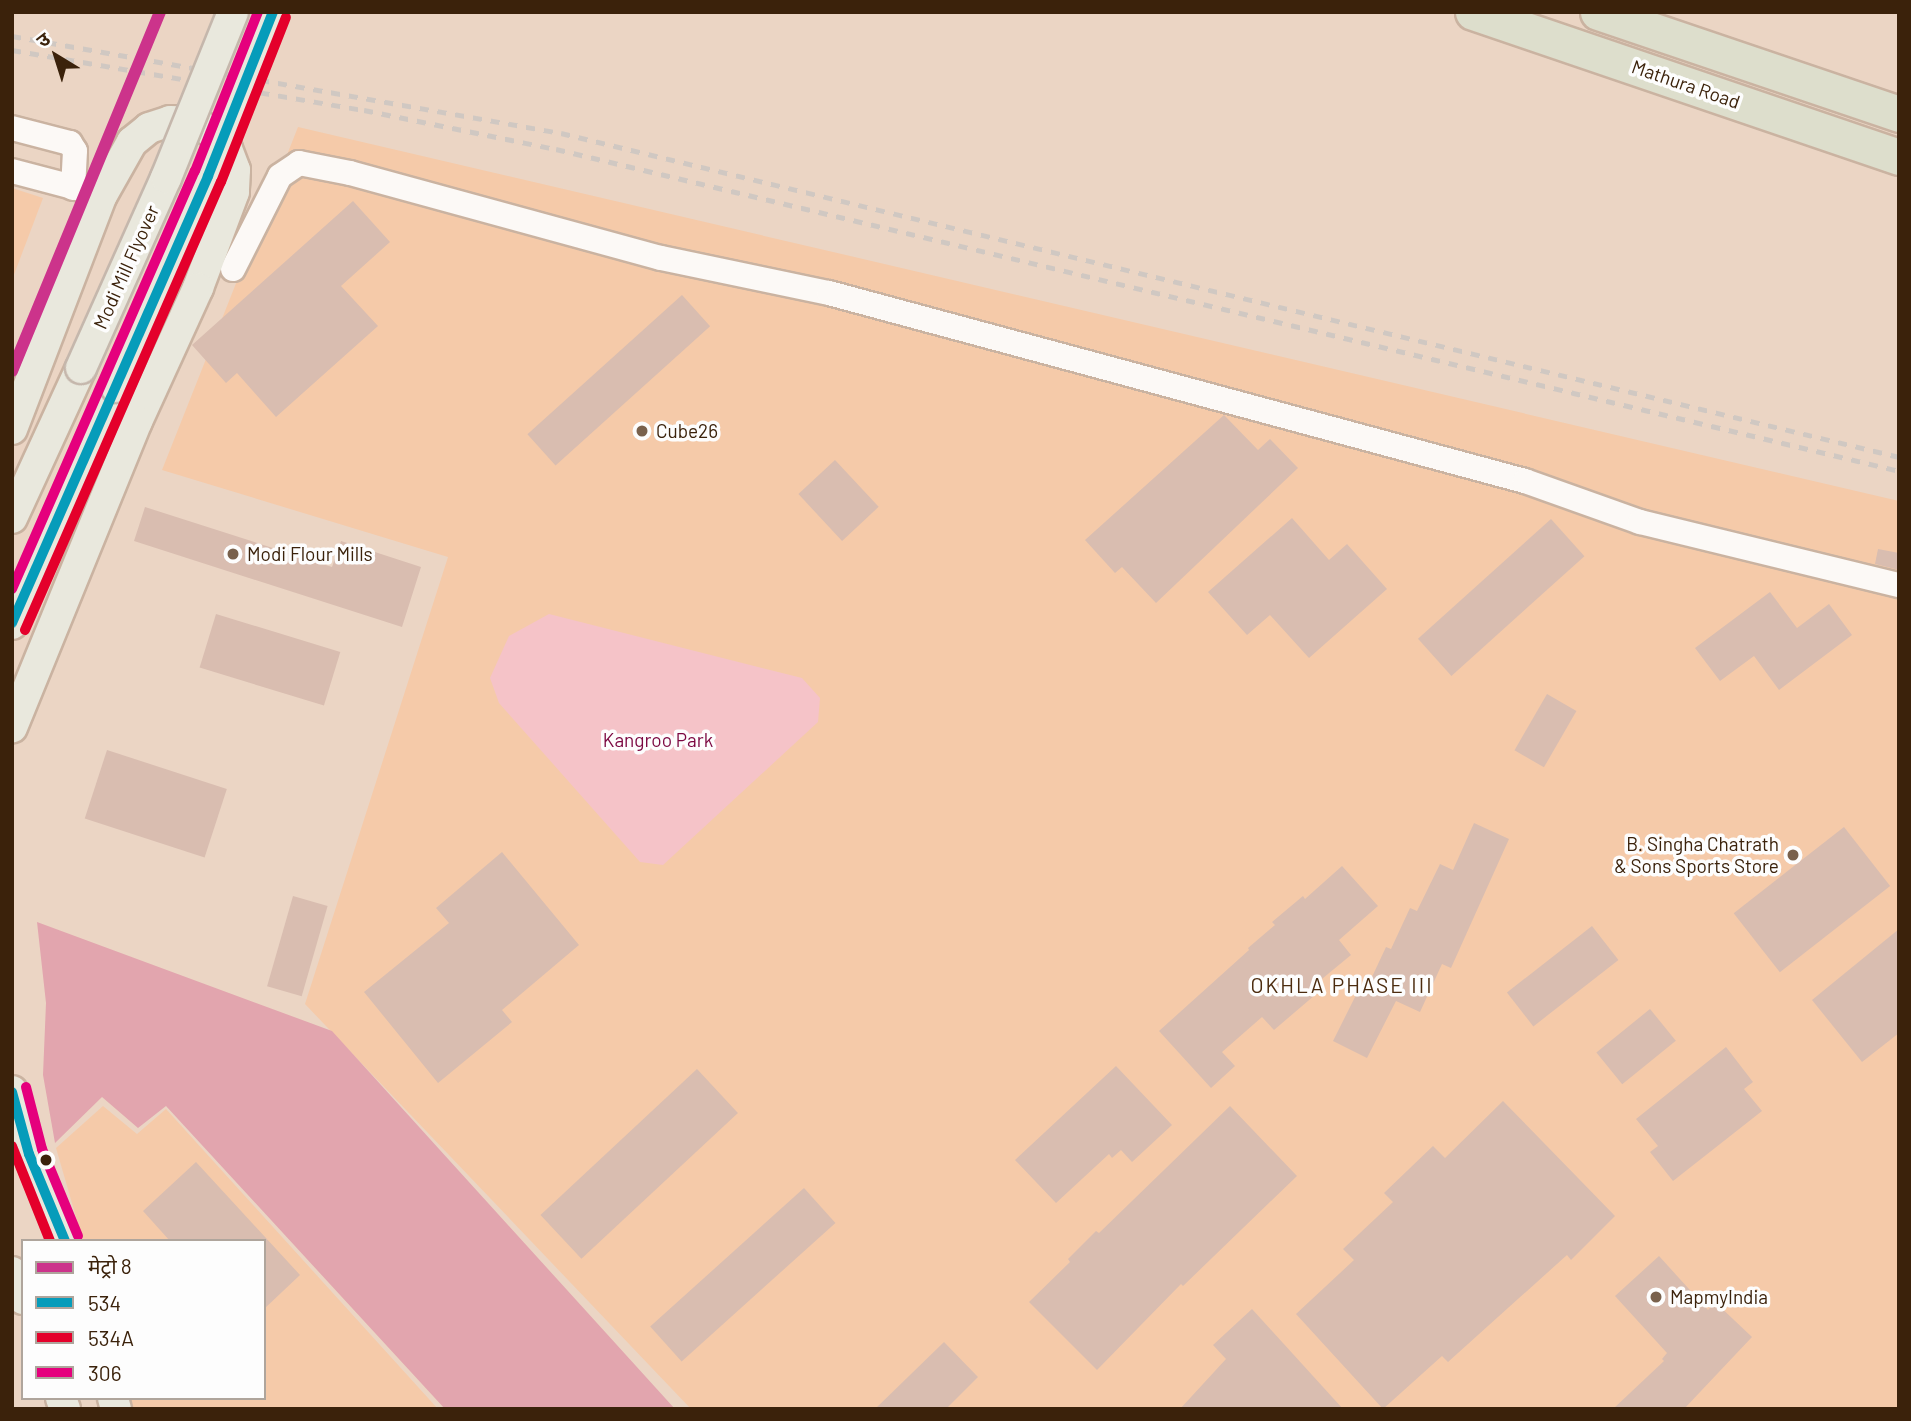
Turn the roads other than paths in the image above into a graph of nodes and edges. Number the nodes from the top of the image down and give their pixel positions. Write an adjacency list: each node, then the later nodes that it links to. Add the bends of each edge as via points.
1 (233, 12): 13 (main road, Modi Mill Flyover, bridge, via 166,178)
2 (274, 12): 15 (main road, Modi Mill Flyover, bridge, via 208,176)
3 (1473, 12): 7 (highway, Mathura Road)
4 (1598, 12): 5 (highway, Mathura Road)
5 (1899, 114)
6 (12, 128): 9 (street, via 70,142 75,151)
7 (1899, 157)
8 (12, 171): 9 (street)
9 (73, 188): 10 (street)
10 (102, 195): 12 (main road); 16 (main road, via 132,142 149,128 170,121 192,122 212,132 227,149 235,170 234,192 198,288 137,421)
11 (233, 268): 14 (street, via 280,176 299,163 661,258 829,293 1525,481 1640,522)
12 (12, 429)
13 (12, 518)
14 (1899, 585)
15 (12, 624)
16 (12, 727)
17 (12, 1091): 18 (main road, via 29,1154)
18 (64, 1239)
19 (12, 1272): 20 (main road)
20 (21, 1294)

